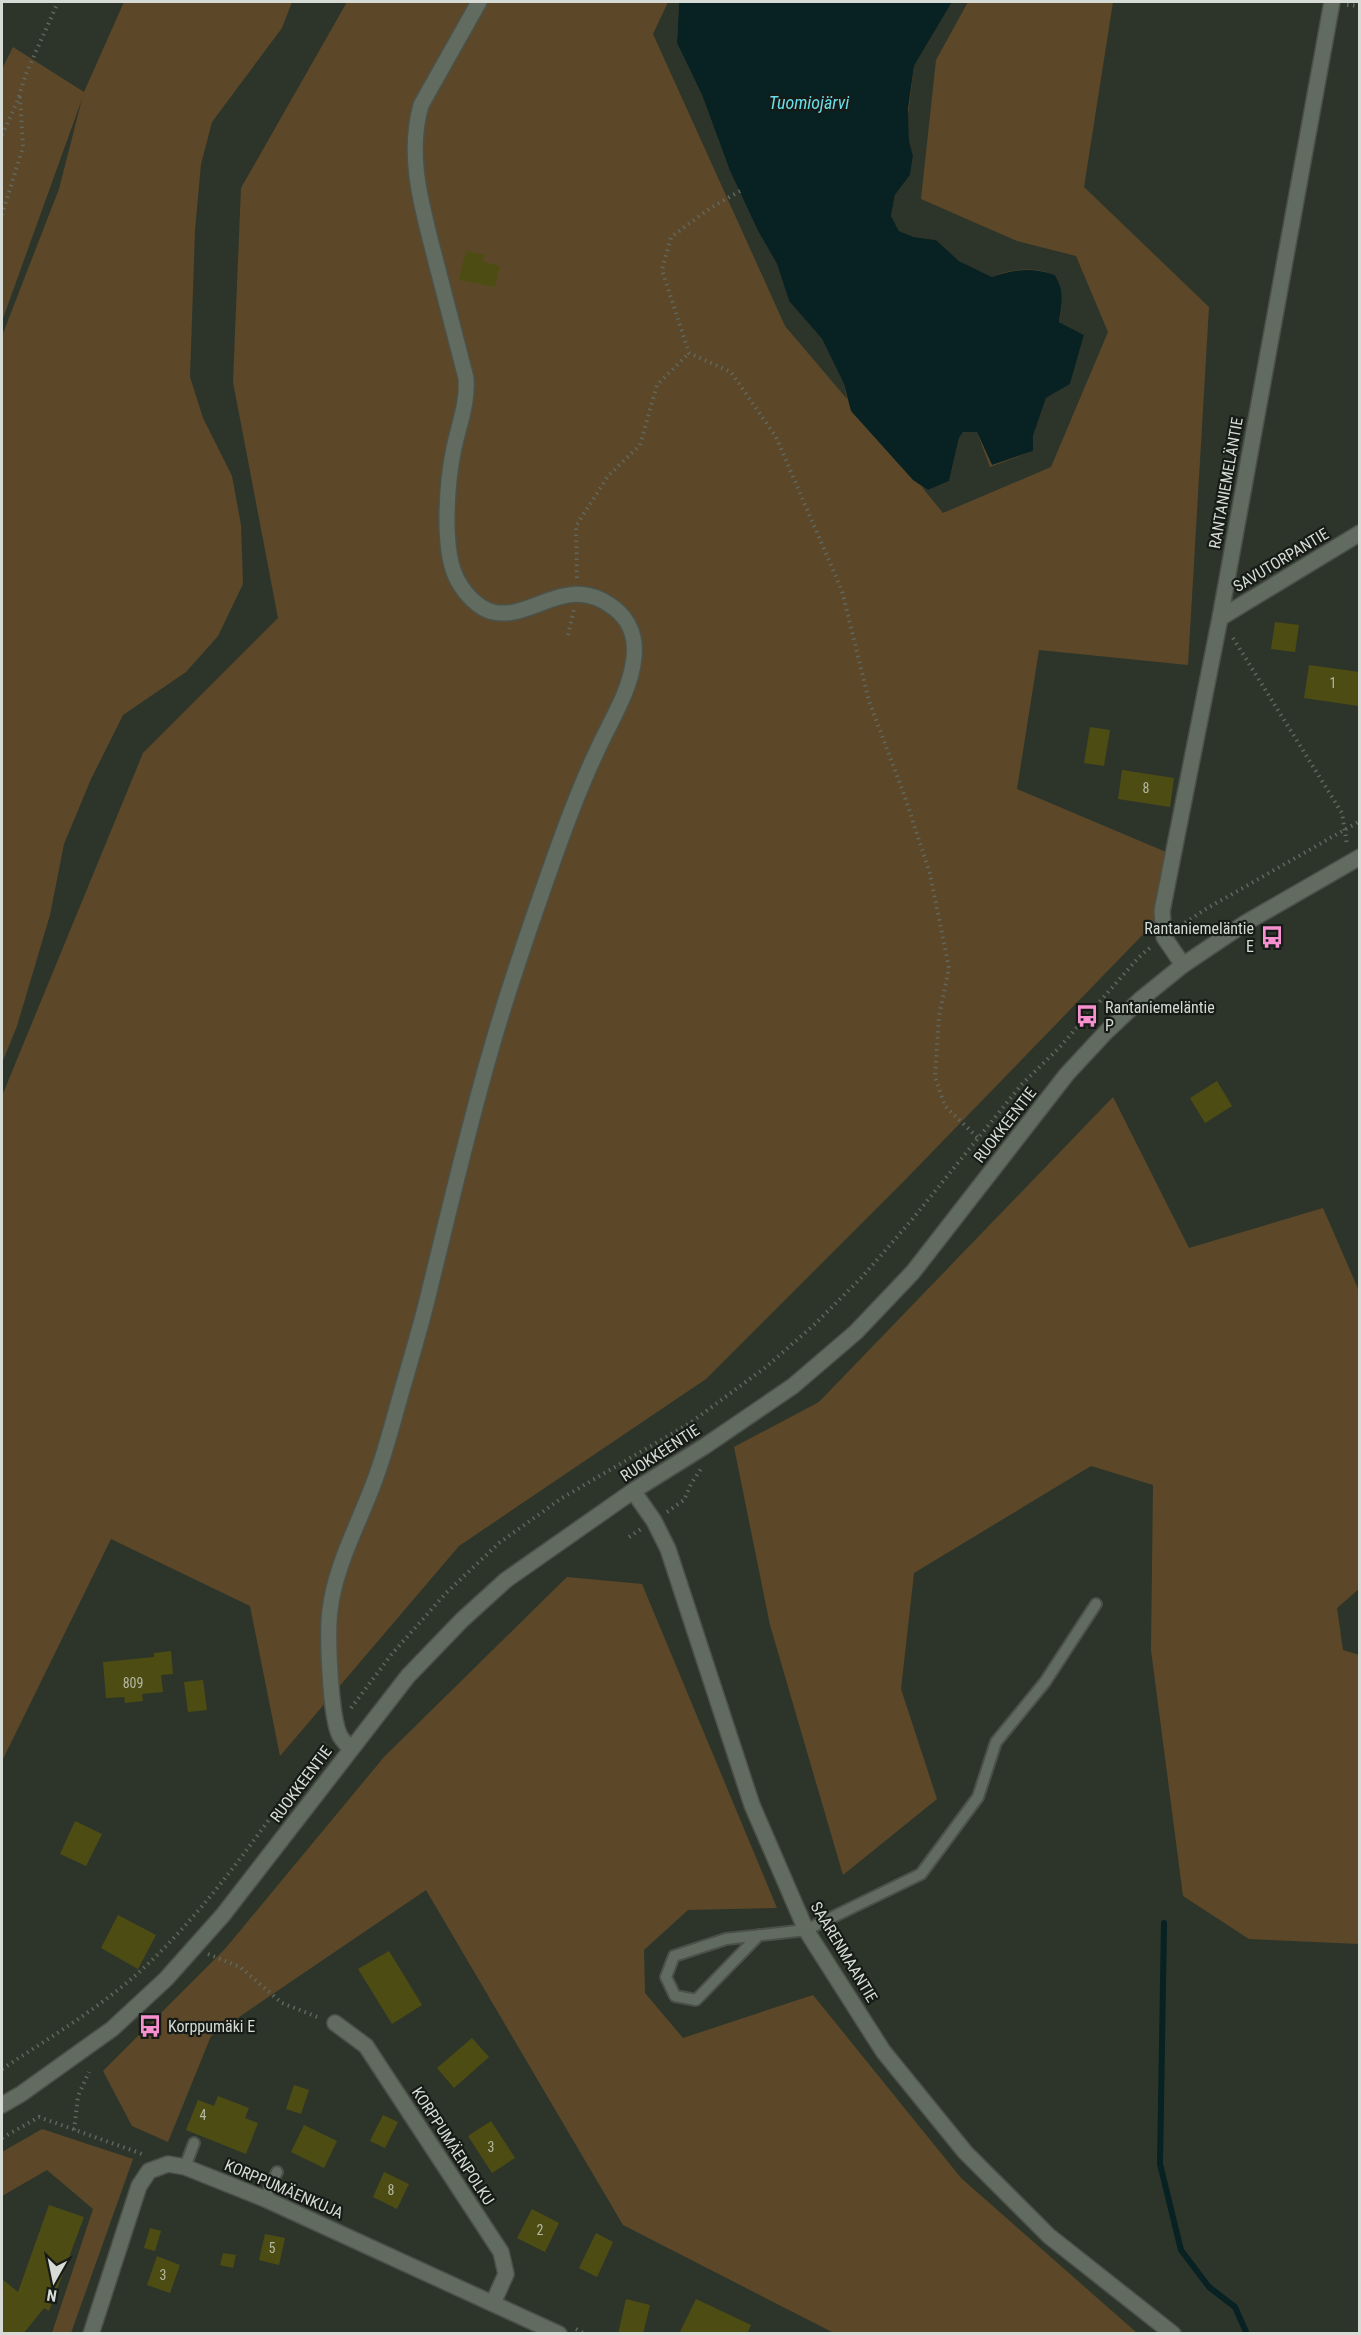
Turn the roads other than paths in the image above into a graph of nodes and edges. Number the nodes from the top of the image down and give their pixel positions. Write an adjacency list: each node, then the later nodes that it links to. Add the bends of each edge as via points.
1 (479, 2): 9 (street, via 421,105 414,141 417,184 466,378 466,401 451,464 447,523 450,553 457,579 486,610 508,613 548,599 578,595 608,604 630,626 634,656 626,689 591,762 525,941 490,1052 382,1461 336,1580 327,1633 337,1726)
2 (1332, 2): 4 (street, RANTANIEMELÄNTIE)
3 (1359, 533): 4 (street, SAVUTORPANTIE)
4 (1220, 618): 6 (street, RANTANIEMELÄNTIE, via 1162,911 1164,937)
5 (1354, 860): 6 (street, RUOKKEENTIE, via 1247,922)
6 (1183, 965): 7 (street, RUOKKEENTIE, via 1113,1025 1067,1074 913,1272 856,1332 793,1386)
7 (633, 1491): 9 (street, RUOKKEENTIE, via 506,1580 462,1620 408,1676); 10 (street, SAARENMAANTIE, via 668,1549 752,1806)
8 (1096, 1604): 10 (lane, via 1045,1682 996,1742 978,1797 921,1874)
9 (350, 1749): 13 (street, RUOKKEENTIE, via 223,1916 166,1979 112,2029)
10 (806, 1930): 11 (lane); 19 (street, SAARENMAANTIE, via 883,2051 965,2152 1049,2236)
11 (759, 1935): 11 (lane, via 726,1939 675,1956 666,1977 675,1996 696,2000)
12 (335, 2023): 18 (street, KORPPUMÄENPOLKU, via 366,2046 501,2252 506,2274)
13 (2, 2105)
14 (194, 2143): 15 (lane)
15 (185, 2167): 17 (street, KORPPUMÄENKUJA); 20 (street, KORPPUMÄENKUJA, via 168,2164 149,2171 139,2186)
16 (277, 2172): 17 (lane)
17 (265, 2199): 18 (street, KORPPUMÄENKUJA)
18 (493, 2303): 21 (street, KORPPUMÄENKUJA)
19 (1165, 2331)
20 (90, 2334)
21 (559, 2334)

